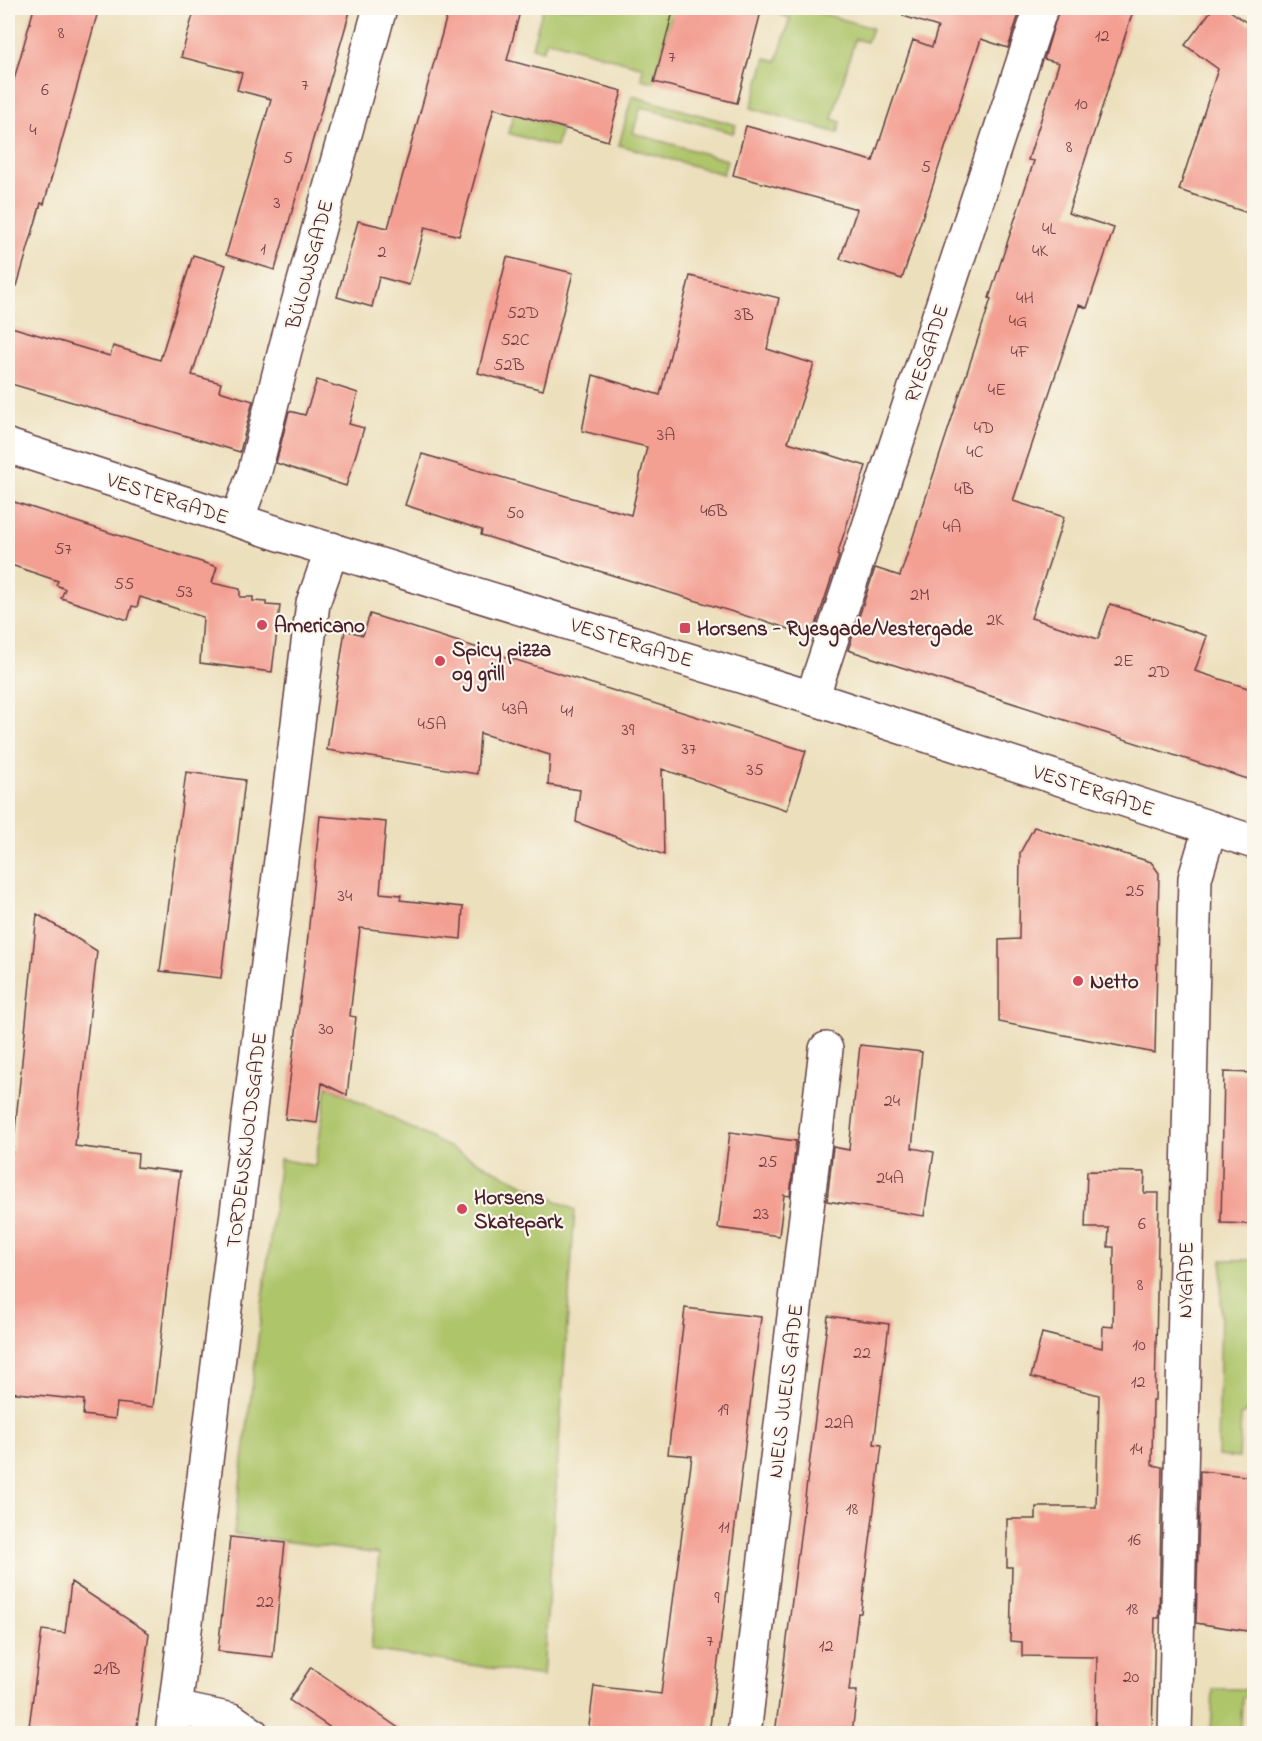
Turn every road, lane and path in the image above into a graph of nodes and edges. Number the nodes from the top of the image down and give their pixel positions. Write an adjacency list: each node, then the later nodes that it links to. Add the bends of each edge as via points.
1 (380, 8): 4 (street, BÜLOWSGADE, via 255,471)
2 (1041, 8): 6 (street, RYESGADE)
3 (8, 446): 4 (street, VESTERGADE)
4 (237, 520): 5 (street, VESTERGADE)
5 (332, 549): 6 (street, VESTERGADE); 10 (street, TORDENSKJOLDSGADE, via 313,603)
6 (812, 698): 7 (street, VESTERGADE)
7 (1210, 828): 8 (street, VESTERGADE); 13 (street, NYGADE, via 1195,878)
8 (1254, 842)
9 (826, 1049): 12 (street, NIELS JUELS GADE)
10 (174, 1721): 11 (street, via 231,1720)
11 (252, 1734)
12 (744, 1734)
13 (1174, 1734)

